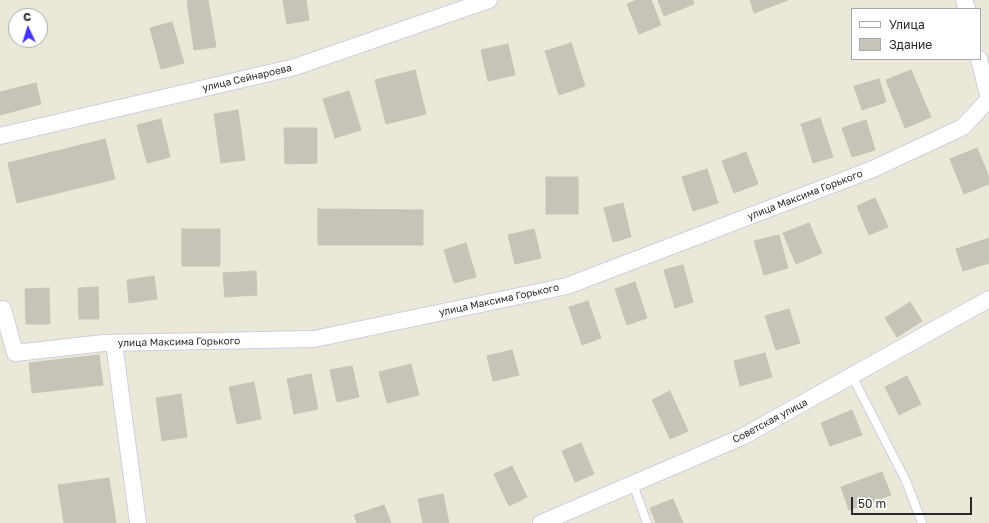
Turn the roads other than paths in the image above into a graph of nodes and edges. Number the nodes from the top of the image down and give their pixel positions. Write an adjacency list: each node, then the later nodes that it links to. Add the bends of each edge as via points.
1 (489, 0): 4 (street, улица Сейнароева, via 295,67)
2 (979, 60): 3 (street)
3 (989, 98): 7 (street, улица Максима Горького, via 963,127 873,169 567,286 314,339)
4 (0, 136)
5 (989, 299): 8 (street, Советская улица)
6 (3, 309): 7 (street, улица Максима Горького, via 15,353)
7 (114, 343): 10 (street)
8 (852, 376): 9 (street, Советская улица, via 742,437); 13 (lane, via 906,481)
9 (633, 484): 11 (street, Советская улица); 12 (lane)
10 (138, 523)
11 (541, 523)
12 (647, 523)
13 (922, 523)

